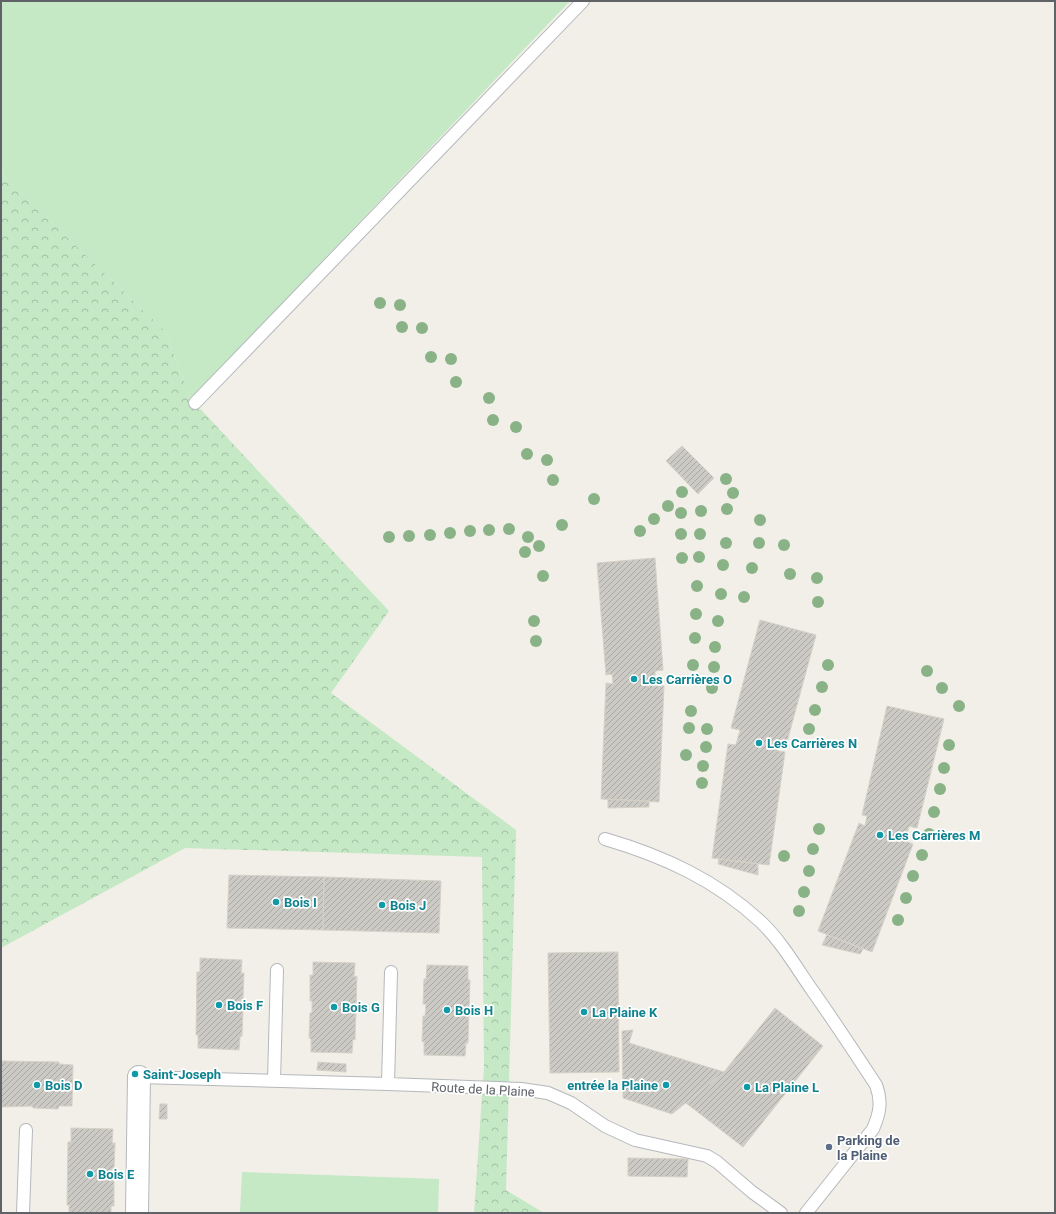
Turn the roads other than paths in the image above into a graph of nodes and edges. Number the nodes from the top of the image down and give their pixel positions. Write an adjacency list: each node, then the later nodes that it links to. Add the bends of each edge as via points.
1 (583, 1): 2 (lane)
2 (195, 403)
3 (605, 839): 13 (lane, via 639,849 693,873 737,902 762,924 798,969 876,1085 881,1104 873,1129)
4 (277, 970): 7 (lane)
5 (391, 972): 8 (lane)
6 (139, 1077): 7 (lane, Route de la Plaine); 11 (street)
7 (274, 1081): 8 (lane, Route de la Plaine)
8 (388, 1084): 12 (lane, Route de la Plaine, via 521,1089 548,1093 571,1103 605,1126 634,1140 707,1156)
9 (26, 1130): 10 (lane)
10 (24, 1213)
11 (136, 1213)
12 (781, 1213)
13 (806, 1213)

